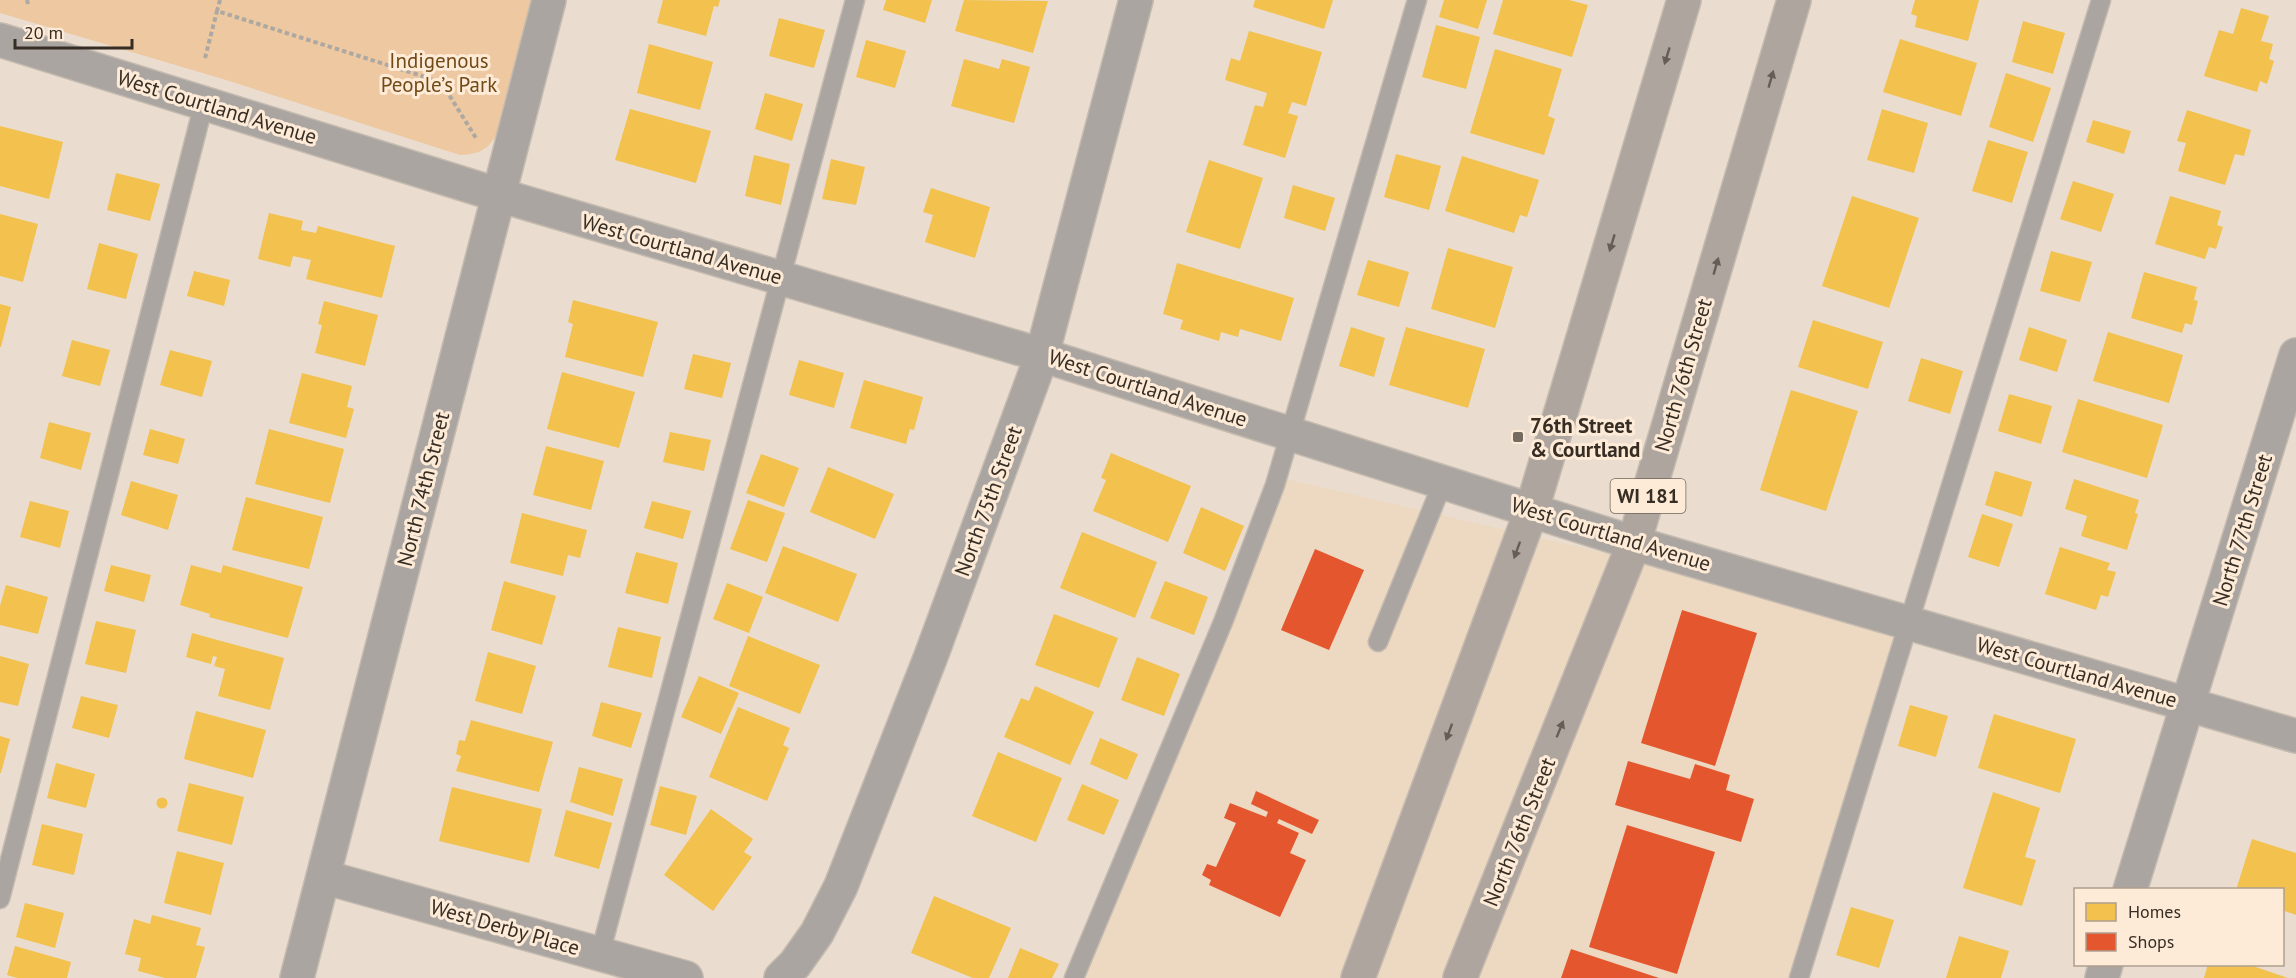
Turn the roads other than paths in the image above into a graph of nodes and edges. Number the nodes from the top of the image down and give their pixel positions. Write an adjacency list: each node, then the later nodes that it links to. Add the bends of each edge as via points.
1 (549, 0): 10 (street, North 74th Street)
2 (855, 0): 11 (lane)
3 (1136, 0): 12 (street, North 75th Street)
4 (1417, 0): 14 (lane)
5 (1684, 0): 16 (main road, one-way to 16)
6 (1794, 0): 17 (main road, North 76th Street / WI 181, one-way to 6)
7 (2101, 0): 18 (lane)
8 (0, 40): 9 (street, West Courtland Avenue)
9 (204, 103): 10 (street, West Courtland Avenue); 24 (lane)
10 (499, 195): 11 (street, West Courtland Avenue); 22 (street, North 74th Street)
11 (780, 278): 12 (street, West Courtland Avenue); 25 (lane)
12 (1042, 355): 14 (street, West Courtland Avenue); 28 (street, North 75th Street, via 841,886 817,933)
13 (2296, 355): 20 (street, North 77th Street)
14 (1292, 434): 15 (street, West Courtland Avenue); 29 (lane, via 1227,611)
15 (1443, 482): 16 (street, West Courtland Avenue); 19 (lane)
16 (1532, 509): 17 (street, West Courtland Avenue); 30 (main road, one-way to 30)
17 (1634, 543): 18 (street, West Courtland Avenue); 31 (main road, North 76th Street / WI 181, one-way to 17)
18 (1909, 624): 20 (street, West Courtland Avenue); 32 (lane)
19 (1378, 642)
20 (2187, 704): 21 (street, West Courtland Avenue); 23 (street, North 77th Street)
21 (2296, 736)
22 (324, 877): 25 (street, West Derby Place); 26 (street, North 74th Street)
23 (2131, 888)
24 (0, 899)
25 (600, 954): 27 (street, West Derby Place)
26 (297, 978)
27 (686, 978)
28 (781, 978)
29 (1074, 978)
30 (1358, 978)
31 (1460, 978)
32 (1800, 978)

